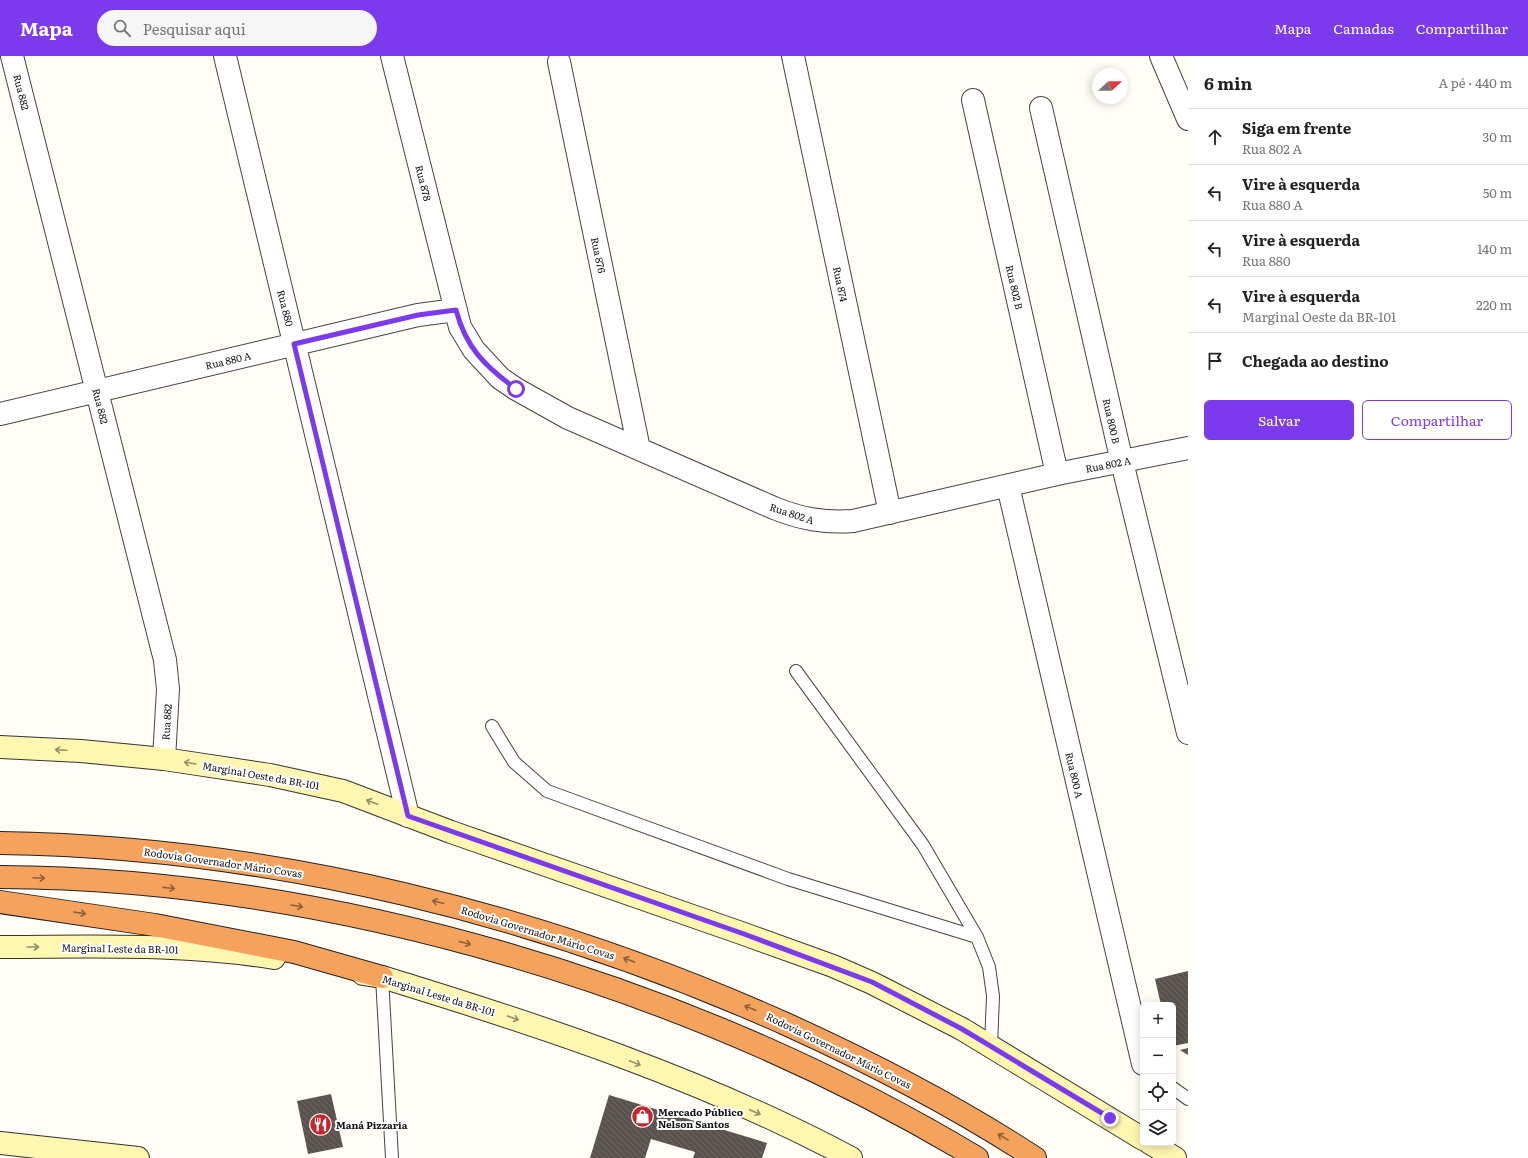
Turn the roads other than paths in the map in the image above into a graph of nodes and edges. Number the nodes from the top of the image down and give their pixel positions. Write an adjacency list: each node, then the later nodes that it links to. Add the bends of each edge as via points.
1 (12, 56): 12 (street, Rua 882)
2 (225, 56): 11 (street, Rua 880)
3 (392, 56): 10 (street, Rua 878)
4 (793, 56): 19 (street, Rua 874)
5 (1161, 56): 9 (street)
6 (559, 62): 15 (street, Rua 876)
7 (973, 100): 17 (street, Rua 802 B)
8 (1041, 108): 16 (street, Rua 800 B)
9 (1188, 119)
10 (456, 310): 11 (street, Rua 880 A, via 418,315); 15 (street, Rua 802 A, via 465,337 500,378 568,418)
11 (294, 344): 12 (street, Rua 880 A); 25 (street, Rua 880)
12 (97, 391): 13 (street, Rua 880 A); 24 (street, Rua 882, via 166,660 168,689)
13 (0, 414)
14 (1188, 448): 16 (street, Rua 802 A)
15 (639, 449): 19 (street, Rua 802 A, via 774,508 809,520 846,522)
16 (1122, 462): 17 (street, Rua 802 A); 22 (street, Rua 800 B)
17 (1057, 474): 18 (street, Rua 802 A)
18 (1008, 486): 19 (street, Rua 802 A); 33 (street, Rua 800 A)
19 (890, 513)
20 (796, 671): 29 (lane, via 923,845)
21 (492, 726): 29 (lane, via 514,762 547,791 788,879)
22 (1188, 733)
23 (0, 747): 24 (main road, Marginal Oeste da BR-101, one-way to 23)
24 (164, 759): 25 (main road, Marginal Oeste da BR-101, one-way to 24, via 343,791)
25 (408, 816): 32 (main road, Marginal Oeste da BR-101, via 833,966 932,1012)
26 (0, 843): 42 (highway, Rodovia Governador Mário Covas, one-way to 26, via 940,1100 812,1036 679,979 529,927 365,885 302,872 114,847)
27 (0, 877): 41 (highway, one-way to 41, via 112,882 258,899 404,928 482,948 558,970 716,1029 838,1083)
28 (0, 902): 31 (highway, one-way to 31, via 155,925 294,952)
29 (977, 937): 32 (lane, via 989,967 993,996)
30 (0, 947): 31 (main road, Marginal Leste da BR-101, one-way to 31, via 219,950 324,966)
31 (382, 978): 39 (lane); 40 (main road, Marginal Leste da BR-101, one-way to 40, via 502,1014 601,1049 763,1115)
32 (991, 1046): 37 (main road, Marginal Oeste da BR-101)
33 (1140, 1051)
34 (1176, 1090): 35 (lane)
35 (1188, 1099)
36 (0, 1143): 38 (main road)
37 (1157, 1148)
38 (138, 1158)
39 (392, 1158)
40 (851, 1158)
41 (977, 1158)
42 (1035, 1158)

